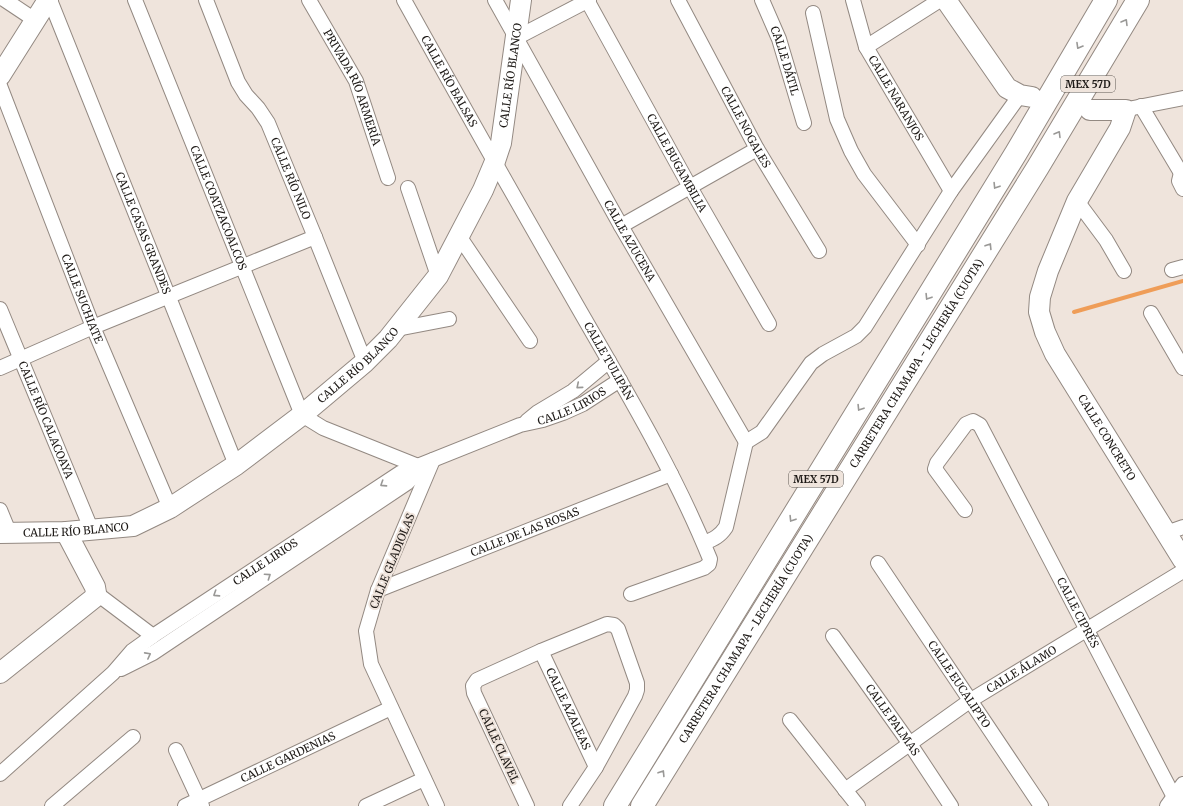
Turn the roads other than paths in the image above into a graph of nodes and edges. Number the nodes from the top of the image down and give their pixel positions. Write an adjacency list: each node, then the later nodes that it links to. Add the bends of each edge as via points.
1 (5, 0): 18 (street)
2 (49, 0): 18 (street); 45 (street, CALLE CASAS GRANDES)
3 (135, 0): 42 (street, CALLE COATZACOALCOS)
4 (206, 0): 39 (street, CALLE RÍO NILO, via 238,82 268,123)
5 (309, 0): 31 (street, PRIVADA RÍO ARMERÍA, via 356,81)
6 (404, 0): 29 (street, CALLE RÍO BALSAS)
7 (495, 0): 19 (street, CALLE AZUCENA)
8 (521, 0): 19 (street, CALLE RÍO BLANCO)
9 (588, 0): 19 (street); 32 (street, CALLE BUGAMBILIA)
10 (678, 0): 28 (street, CALLE NOGALES)
11 (762, 0): 27 (street, CALLE DÁTIL, via 779,39)
12 (853, 0): 20 (street, CALLE NARANJOS)
13 (940, 0): 20 (street)
14 (946, 0): 23 (street, via 1007,88)
15 (1106, 0): 104 (highway, CARRETERA CHAMAPA - LECHERÍA (CUOTA) / MEX 57D, one-way to 104, via 1016,153)
16 (1138, 0): 105 (highway, CARRETERA CHAMAPA - LECHERÍA (CUOTA) / MEX 57D, one-way to 16, via 1038,167)
17 (813, 13): 40 (street, via 837,119 851,151 864,174)
18 (36, 20): 21 (street)
19 (516, 38): 29 (street, CALLE RÍO BLANCO, via 501,143); 37 (street, CALLE AZUCENA)
20 (866, 47): 35 (street, CALLE NARANJOS)
21 (0, 76)
22 (0, 86): 50 (street, CALLE SUCHIATE)
23 (1026, 96): 35 (street)
24 (1183, 98): 25 (street)
25 (1134, 108): 26 (street); 30 (street); 36 (street)
26 (1090, 110)
27 (804, 123)
28 (757, 149): 32 (street); 41 (street, CALLE NOGALES)
29 (494, 164): 38 (street, CALLE RÍO BLANCO); 55 (street, CALLE TULIPÁN)
30 (1182, 174): 34 (street, via 1179,181)
31 (388, 178)
32 (690, 187): 37 (street); 49 (street, CALLE BUGAMBILIA)
33 (408, 188): 44 (street)
34 (1183, 189)
35 (951, 191): 40 (street)
36 (1077, 201): 43 (street, via 1106,240); 68 (street, CALLE CONCRETO, via 1048,271 1040,297 1039,312 1055,354)
37 (621, 226): 61 (street, CALLE AZUCENA)
38 (459, 236): 44 (street, CALLE RÍO BLANCO); 52 (street)
39 (315, 237): 42 (street); 54 (street, CALLE RÍO NILO)
40 (918, 245): 61 (street, via 865,327 856,336 812,363 762,432)
41 (819, 251)
42 (242, 266): 45 (street); 59 (street, CALLE COATZACOALCOS)
43 (1124, 271)
44 (438, 276): 51 (street, CALLE RÍO BLANCO)
45 (168, 297): 50 (street); 62 (street, CALLE CASAS GRANDES)
46 (0, 310): 53 (street, CALLE RÍO CALACOAYA)
47 (1151, 314): 57 (street)
48 (449, 319): 51 (street)
49 (769, 324)
50 (93, 327): 53 (street); 65 (street, CALLE SUCHIATE)
51 (397, 329): 54 (street, CALLE RÍO BLANCO)
52 (530, 341)
53 (21, 358): 56 (street); 69 (street, CALLE RÍO CALACOAYA)
54 (365, 362): 59 (street, CALLE RÍO BLANCO)
55 (609, 362): 58 (street, CALLE TULIPÁN); 60 (street, CALLE LIRIOS, one-way to 60, via 573,391)
56 (0, 368)
57 (1183, 368)
58 (620, 380): 60 (street, CALLE LIRIOS, via 563,413); 64 (street, CALLE TULIPÁN)
59 (302, 415): 62 (street, CALLE RÍO BLANCO); 63 (street, via 323,428)
60 (520, 425): 63 (street, CALLE LIRIOS)
61 (746, 442): 72 (street, via 726,527 717,538)
62 (236, 465): 65 (street, CALLE RÍO BLANCO)
63 (424, 465): 76 (street, CALLE GLADIOLAS); 80 (street, CALLE LIRIOS, one-way to 80, via 400,473); 83 (street, CALLE LIRIOS, one-way to 63, via 152,653 407,483)
64 (671, 474): 72 (street, CALLE TULIPÁN); 76 (street, CALLE DE LAS ROSAS)
65 (170, 508): 69 (street, CALLE RÍO BLANCO, via 133,526)
66 (0, 510): 71 (street)
67 (965, 510): 79 (street, CALLE CIPRÉS, via 936,469 937,463 966,424 973,421 980,425)
68 (1174, 530): 73 (street, CALLE CONCRETO)
69 (92, 531): 70 (street, CALLE RÍO BLANCO)
70 (66, 532): 71 (street, CALLE RÍO BLANCO); 77 (street, via 96,587)
71 (5, 533)
72 (704, 543): 78 (street, CALLE TULIPÁN, via 710,559 704,568)
73 (1183, 560)
74 (878, 563): 85 (street, CALLE EUCALIPTO)
75 (1183, 571): 79 (street, CALLE ÁLAMO)
76 (378, 590): 86 (street, CALLE GLADIOLAS, via 366,631 371,664)
77 (96, 593): 80 (street); 84 (street, via 94,598)
78 (631, 594)
79 (1086, 630): 85 (street, CALLE ÁLAMO); 96 (street, CALLE CIPRÉS)
80 (153, 636): 83 (street, CALLE LIRIOS, via 132,651)
81 (833, 636): 89 (street, CALLE PALMAS)
82 (541, 651): 91 (street, CALLE AZALEAS); 91 (street, via 607,624 618,629 637,683 637,690); 102 (street, CALLE CLAVEL, via 477,680 473,686)
83 (113, 672): 92 (street, CALLE LIRIOS)
84 (0, 673)
85 (971, 700): 89 (street, CALLE ÁLAMO); 108 (street, CALLE EUCALIPTO)
86 (391, 708): 93 (street, CALLE GLADIOLAS); 97 (street, CALLE GARDENIAS)
87 (790, 720): 95 (street)
88 (133, 737): 98 (street)
89 (910, 744): 95 (street, CALLE ÁLAMO); 107 (street, CALLE PALMAS)
90 (176, 750): 97 (street)
91 (596, 766): 103 (street)
92 (0, 774)
93 (424, 779): 100 (street); 101 (street, CALLE GLADIOLAS)
94 (1183, 784): 96 (street)
95 (845, 790): 106 (street)
96 (1175, 802)
97 (201, 803): 99 (street, CALLE GARDENIAS)
98 (52, 806)
99 (185, 806)
100 (366, 806)
101 (437, 806)
102 (527, 806)
103 (570, 806)
104 (615, 806)
105 (642, 806)
106 (858, 806)
107 (951, 806)
108 (1041, 806)

